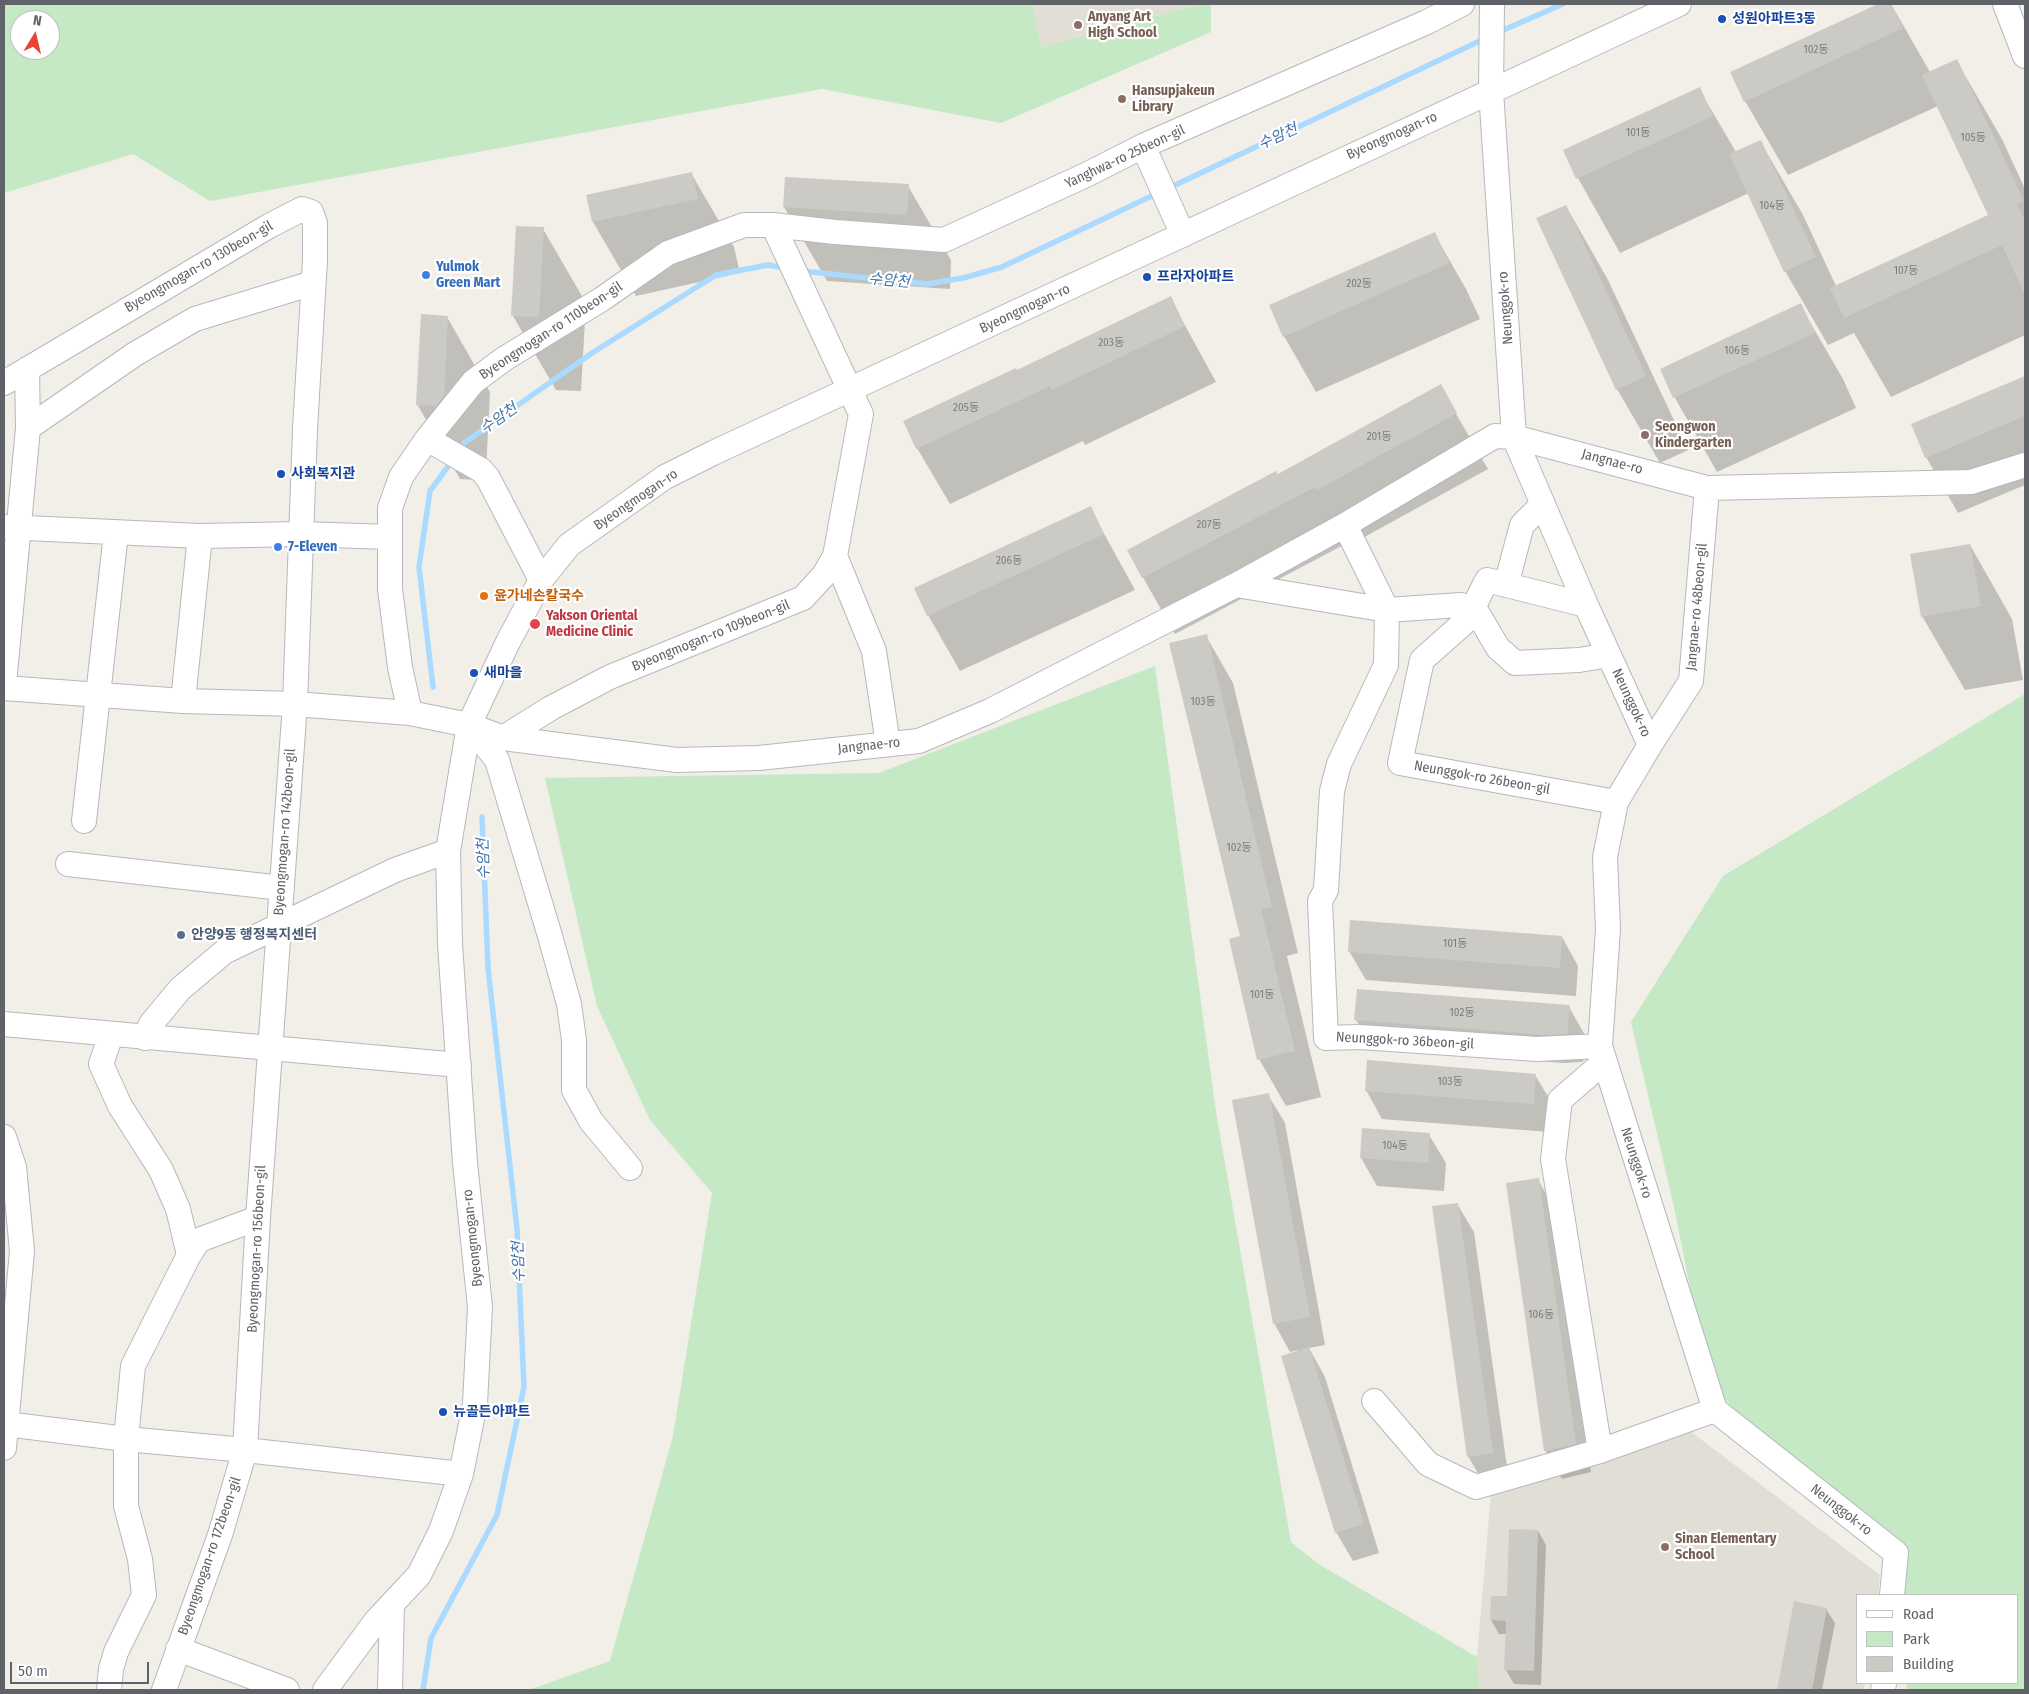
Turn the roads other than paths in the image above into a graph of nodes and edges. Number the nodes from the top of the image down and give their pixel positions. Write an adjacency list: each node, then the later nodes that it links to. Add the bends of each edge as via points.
1 (1462, 4): 7 (street, Yanghwa-ro 25beon-gil)
2 (1492, 4): 6 (street, Neunggok-ro)
3 (1679, 4): 6 (street, Byeongmogan-ro)
4 (2005, 4): 5 (street)
5 (2025, 56)
6 (1491, 91): 9 (street, Byeongmogan-ro); 15 (street, Neunggok-ro)
7 (1147, 154): 8 (street, Yanghwa-ro 25beon-gil, via 1086,175 944,240 835,232); 9 (street)
8 (778, 235): 13 (street); 16 (street, Byeongmogan-ro 110beon-gil, via 744,224 668,253 473,382)
9 (1183, 235): 13 (street, Byeongmogan-ro)
10 (313, 283): 11 (street, Byeongmogan-ro 130beon-gil, via 316,223 311,212 302,208); 14 (street, via 195,319 135,354); 23 (street, Byeongmogan-ro 130beon-gil)
11 (27, 369): 12 (street, Byeongmogan-ro 130beon-gil); 14 (street)
12 (4, 383)
13 (850, 391): 26 (street, Byeongmogan-ro 109beon-gil, via 861,414); 27 (street, Byeongmogan-ro, via 665,477 569,545)
14 (28, 428): 21 (street)
15 (1514, 437): 18 (street, Jangnae-ro); 19 (street, Neunggok-ro); 20 (street, Jangnae-ro, via 1495,436)
16 (432, 442): 25 (street, Byeongmogan-ro 110beon-gil, via 401,477 390,508); 27 (street, via 482,470)
17 (2025, 465): 18 (street, Jangnae-ro, via 1971,482)
18 (1706, 488): 45 (street, Jangnae-ro 48beon-gil, via 1691,681)
19 (1543, 504): 29 (street, via 1522,525); 30 (street, Neunggok-ro)
20 (1345, 525): 28 (street, Jangnae-ro); 32 (street, Neunggok-ro 36beon-gil)
21 (11, 528): 22 (street); 36 (street)
22 (116, 533): 24 (street); 38 (street)
23 (301, 534): 24 (street); 25 (street); 40 (street, Byeongmogan-ro 130beon-gil)
24 (200, 536): 39 (street)
25 (390, 537): 41 (street, Byeongmogan-ro 110beon-gil, via 390,590)
26 (835, 556): 43 (street, Byeongmogan-ro 109beon-gil, via 804,598 610,677); 44 (street, via 874,652)
27 (541, 580): 42 (street, Byeongmogan-ro)
28 (1236, 585): 32 (street); 44 (street, Jangnae-ro, via 990,711 919,741)
29 (1506, 585): 30 (street); 31 (street, via 1487,580)
30 (1586, 605): 33 (street, Neunggok-ro)
31 (1471, 609): 32 (street, via 1462,605); 33 (street, Neunggok-ro, via 1478,614 1498,648 1515,663); 34 (street, via 1468,620)
32 (1387, 610): 35 (street, Neunggok-ro 36beon-gil)
33 (1609, 655): 45 (street, Neunggok-ro)
34 (1422, 660): 35 (street); 46 (street, Neunggok-ro 26beon-gil, via 1400,763)
35 (1386, 665): 56 (street, Neunggok-ro 36beon-gil, via 1339,764 1332,791 1326,890 1320,901 1326,1038 1360,1037)
36 (4, 684)
37 (4, 688): 38 (street)
38 (98, 695): 39 (street); 47 (street)
39 (183, 701): 40 (street)
40 (295, 704): 41 (street); 50 (street, Byeongmogan-ro 142beon-gil)
41 (410, 713): 42 (street)
42 (469, 724): 43 (street, Jangnae-ro); 48 (street, Byeongmogan-ro); 59 (street, via 497,760 550,936 569,1004 574,1040 574,1090 590,1121)
43 (503, 738): 44 (street, Jangnae-ro, via 678,760 759,758)
44 (888, 744)
45 (1650, 745): 46 (street, Neunggok-ro)
46 (1616, 802): 56 (street, Neunggok-ro, via 1604,857 1608,929)
47 (84, 821)
48 (448, 852): 51 (street, via 395,870); 57 (street, Byeongmogan-ro, via 450,944)
49 (68, 864): 50 (street)
50 (282, 888): 51 (street, Byeongmogan-ro 142beon-gil)
51 (278, 925): 54 (street, via 224,952 180,989 151,1024); 55 (street, Byeongmogan-ro 142beon-gil)
52 (4, 1024): 53 (street)
53 (111, 1035): 54 (street); 61 (street, via 101,1064 120,1106 162,1170 178,1210)
54 (145, 1038): 55 (street)
55 (270, 1049): 57 (street); 60 (street, Byeongmogan-ro 156beon-gil)
56 (1602, 1054): 63 (street, Neunggok-ro); 68 (street, via 1560,1100 1554,1159)
57 (459, 1065): 69 (street, Byeongmogan-ro, via 480,1307 475,1404)
58 (4, 1136): 64 (street, via 14,1167 22,1251)
59 (630, 1168)
60 (258, 1218): 61 (street, via 199,1240); 67 (street, Byeongmogan-ro 156beon-gil)
61 (188, 1255): 65 (street, via 133,1366)
62 (1374, 1401): 68 (street, via 1428,1464 1476,1487)
63 (1715, 1410): 68 (street); 70 (street, Neunggok-ro, via 1896,1553)
64 (6, 1424): 65 (street); 66 (street)
65 (126, 1439): 67 (street); 73 (street, via 126,1506 140,1559 144,1596 116,1652)
66 (4, 1448)
67 (245, 1450): 69 (street); 72 (street, Byeongmogan-ro 172beon-gil, via 220,1535)
68 (1600, 1451)
69 (461, 1474): 71 (street, Byeongmogan-ro, via 441,1531 419,1575)
70 (1892, 1594)
71 (392, 1605): 76 (street, Byeongmogan-ro, via 376,1621); 77 (street)
72 (178, 1650): 74 (street, Byeongmogan-ro 172beon-gil); 75 (street)
73 (110, 1690)
74 (164, 1690)
75 (286, 1690)
76 (325, 1690)
77 (390, 1690)

